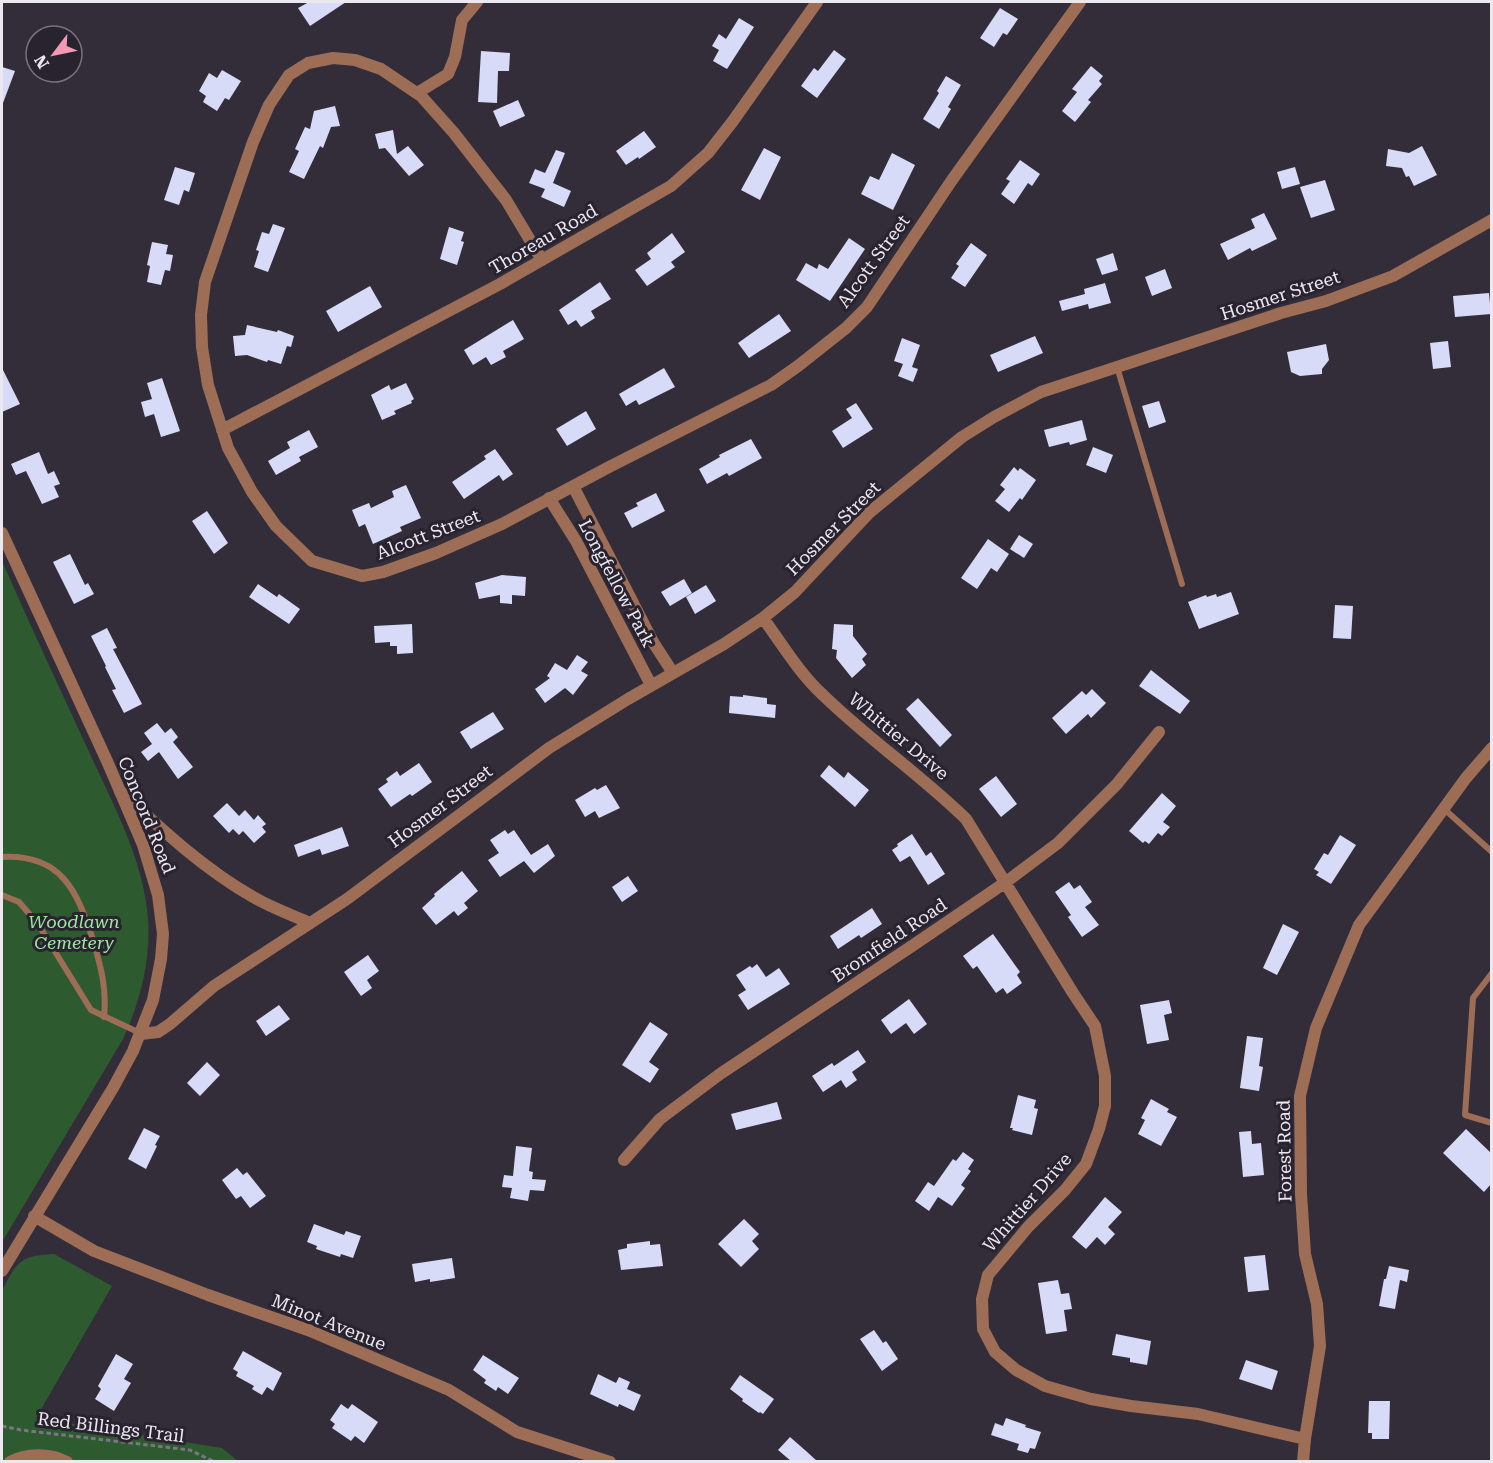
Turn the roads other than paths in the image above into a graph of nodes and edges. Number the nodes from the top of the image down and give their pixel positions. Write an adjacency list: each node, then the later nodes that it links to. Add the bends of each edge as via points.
1 (477, 2): 4 (street, via 462,20 448,74)
2 (817, 2): 6 (street, Thoreau Road, via 708,153 670,186)
3 (1080, 2): 9 (street, Alcott Street, via 952,180 867,307 846,328 771,385)
4 (417, 93): 6 (street, Alcott Street, via 506,200); 8 (street, Alcott Street, via 381,69 333,58 308,63 289,75 269,105 205,282 202,347 208,385)
5 (1491, 220): 7 (street, Hosmer Street, via 1393,276)
6 (542, 260): 8 (street, Thoreau Road)
7 (1117, 367): 12 (lane); 13 (street, Hosmer Street, via 1041,392 962,437 870,512 795,592)
8 (222, 430): 10 (street, Alcott Street, via 247,483 276,526 312,561 362,576 436,553)
9 (573, 486): 10 (street, Alcott Street); 14 (street, Longfellow Park, via 653,642)
10 (549, 498): 15 (street, Longfellow Park, via 576,541)
11 (2, 533): 18 (street, Concord Road)
12 (1182, 584)
13 (763, 618): 14 (street, Hosmer Street); 22 (street, Whittier Drive, via 803,675 822,694 966,819)
14 (673, 673): 15 (street, Hosmer Street)
15 (651, 685): 24 (street, Hosmer Street, via 549,748)
16 (1160, 732): 22 (street, Bromfield Road, via 1089,813 1058,843)
17 (1491, 748): 19 (street, Forest Road)
18 (120, 791): 24 (street, via 201,862 256,898); 27 (street, Concord Road, via 148,859 162,918 159,972)
19 (1443, 808): 20 (lane); 32 (street, Forest Road, via 1359,925 1316,1028 1300,1096 1305,1254 1317,1304 1320,1346)
20 (1491, 852)
21 (2, 857): 26 (lane, via 42,862 74,889 100,964 106,990)
22 (1005, 882): 29 (street, Bromfield Road, via 720,1074 660,1119); 32 (street, Whittier Drive, via 1095,1026 1105,1076 1104,1106 1086,1164 988,1275 982,1299 983,1329 995,1352 1016,1370 1054,1389 1131,1406 1198,1414)
23 (2, 895): 26 (lane, via 19,902 31,915 84,1001)
24 (310, 923): 27 (street, Hosmer Street, via 214,986 158,1032)
25 (1491, 973): 28 (lane, via 1473,998 1465,1115)
26 (104, 1017): 27 (lane)
27 (141, 1034): 30 (street, Concord Road, via 113,1088)
28 (1491, 1123)
29 (624, 1160)
30 (34, 1216): 31 (street, Concord Road); 35 (street, Minot Avenue, via 94,1251 308,1330 448,1390 517,1432)
31 (3, 1266)
32 (1305, 1440): 36 (street, Forest Road)
33 (10, 1461): 34 (street, via 47,1455)
34 (67, 1461)
35 (610, 1461)
36 (1303, 1461)

